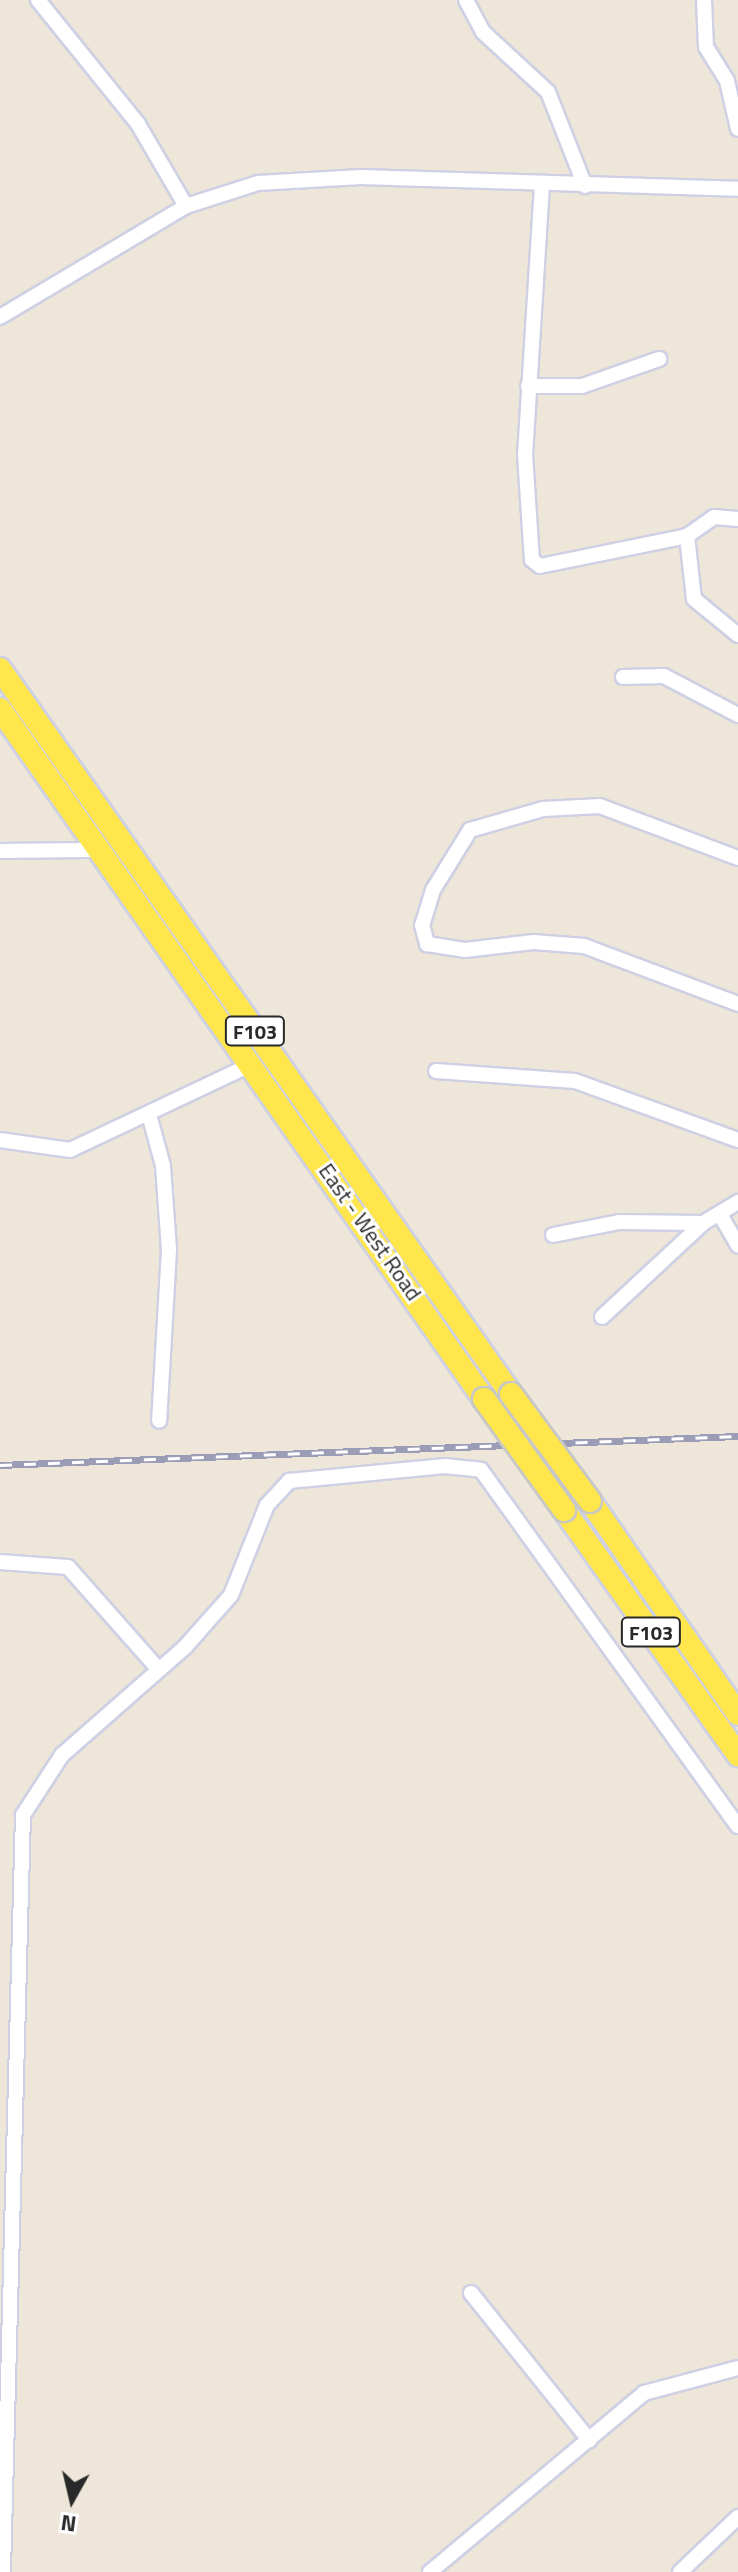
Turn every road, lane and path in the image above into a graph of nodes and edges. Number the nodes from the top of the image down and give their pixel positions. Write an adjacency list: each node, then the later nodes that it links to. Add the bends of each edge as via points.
1 (38, 0): 8 (street, via 138,124)
2 (466, 0): 6 (street, via 483,32 548,92)
3 (704, 0): 4 (street, via 706,47 727,81)
4 (738, 129)
5 (542, 185): 6 (street); 8 (street, via 308,178 234,188); 11 (street)
6 (585, 186): 7 (street)
7 (738, 189)
8 (186, 206): 9 (street)
9 (0, 317)
10 (659, 359): 11 (street, via 582,386)
11 (528, 386): 13 (street, via 534,563)
12 (738, 519): 13 (street, via 714,517)
13 (687, 536): 14 (street, via 694,599)
14 (738, 635)
15 (0, 669): 37 (main road, East - West Road / F103, bridge)
16 (623, 677): 18 (street, via 664,676)
17 (0, 709): 19 (main road, East - West Road / F103)
18 (738, 715)
19 (102, 850): 20 (street); 23 (main road, East - West Road / F103)
20 (0, 851)
21 (738, 858): 22 (street, via 600,806 543,809 470,830 433,890 422,925 427,944 465,950 534,942 584,946)
22 (738, 1004)
23 (252, 1064): 25 (street); 38 (main road, East - West Road / F103, bridge)
24 (436, 1071): 27 (street, via 575,1081)
25 (150, 1118): 26 (street, via 70,1150); 34 (street, via 163,1166 169,1250)
26 (0, 1140)
27 (738, 1140)
28 (738, 1202): 29 (street)
29 (721, 1216): 30 (street); 32 (street)
30 (703, 1223): 31 (street, via 619,1222); 33 (street)
31 (553, 1235)
32 (738, 1245)
33 (602, 1317)
34 (159, 1421)
35 (0, 1562): 36 (street, via 68,1567)
36 (159, 1670): 39 (street, via 231,1595 267,1505 289,1481 465,1465 481,1470); 40 (street, via 62,1755 23,1815)
37 (738, 1714)
38 (738, 1755)
39 (738, 1826)
40 (6, 2092): 45 (street, via 16,2156)
41 (471, 2293): 43 (street)
42 (738, 2368): 43 (street, via 669,2381)
43 (589, 2440): 46 (street)
44 (738, 2517): 47 (street)
45 (3, 2572)
46 (430, 2572)
47 (680, 2572)

